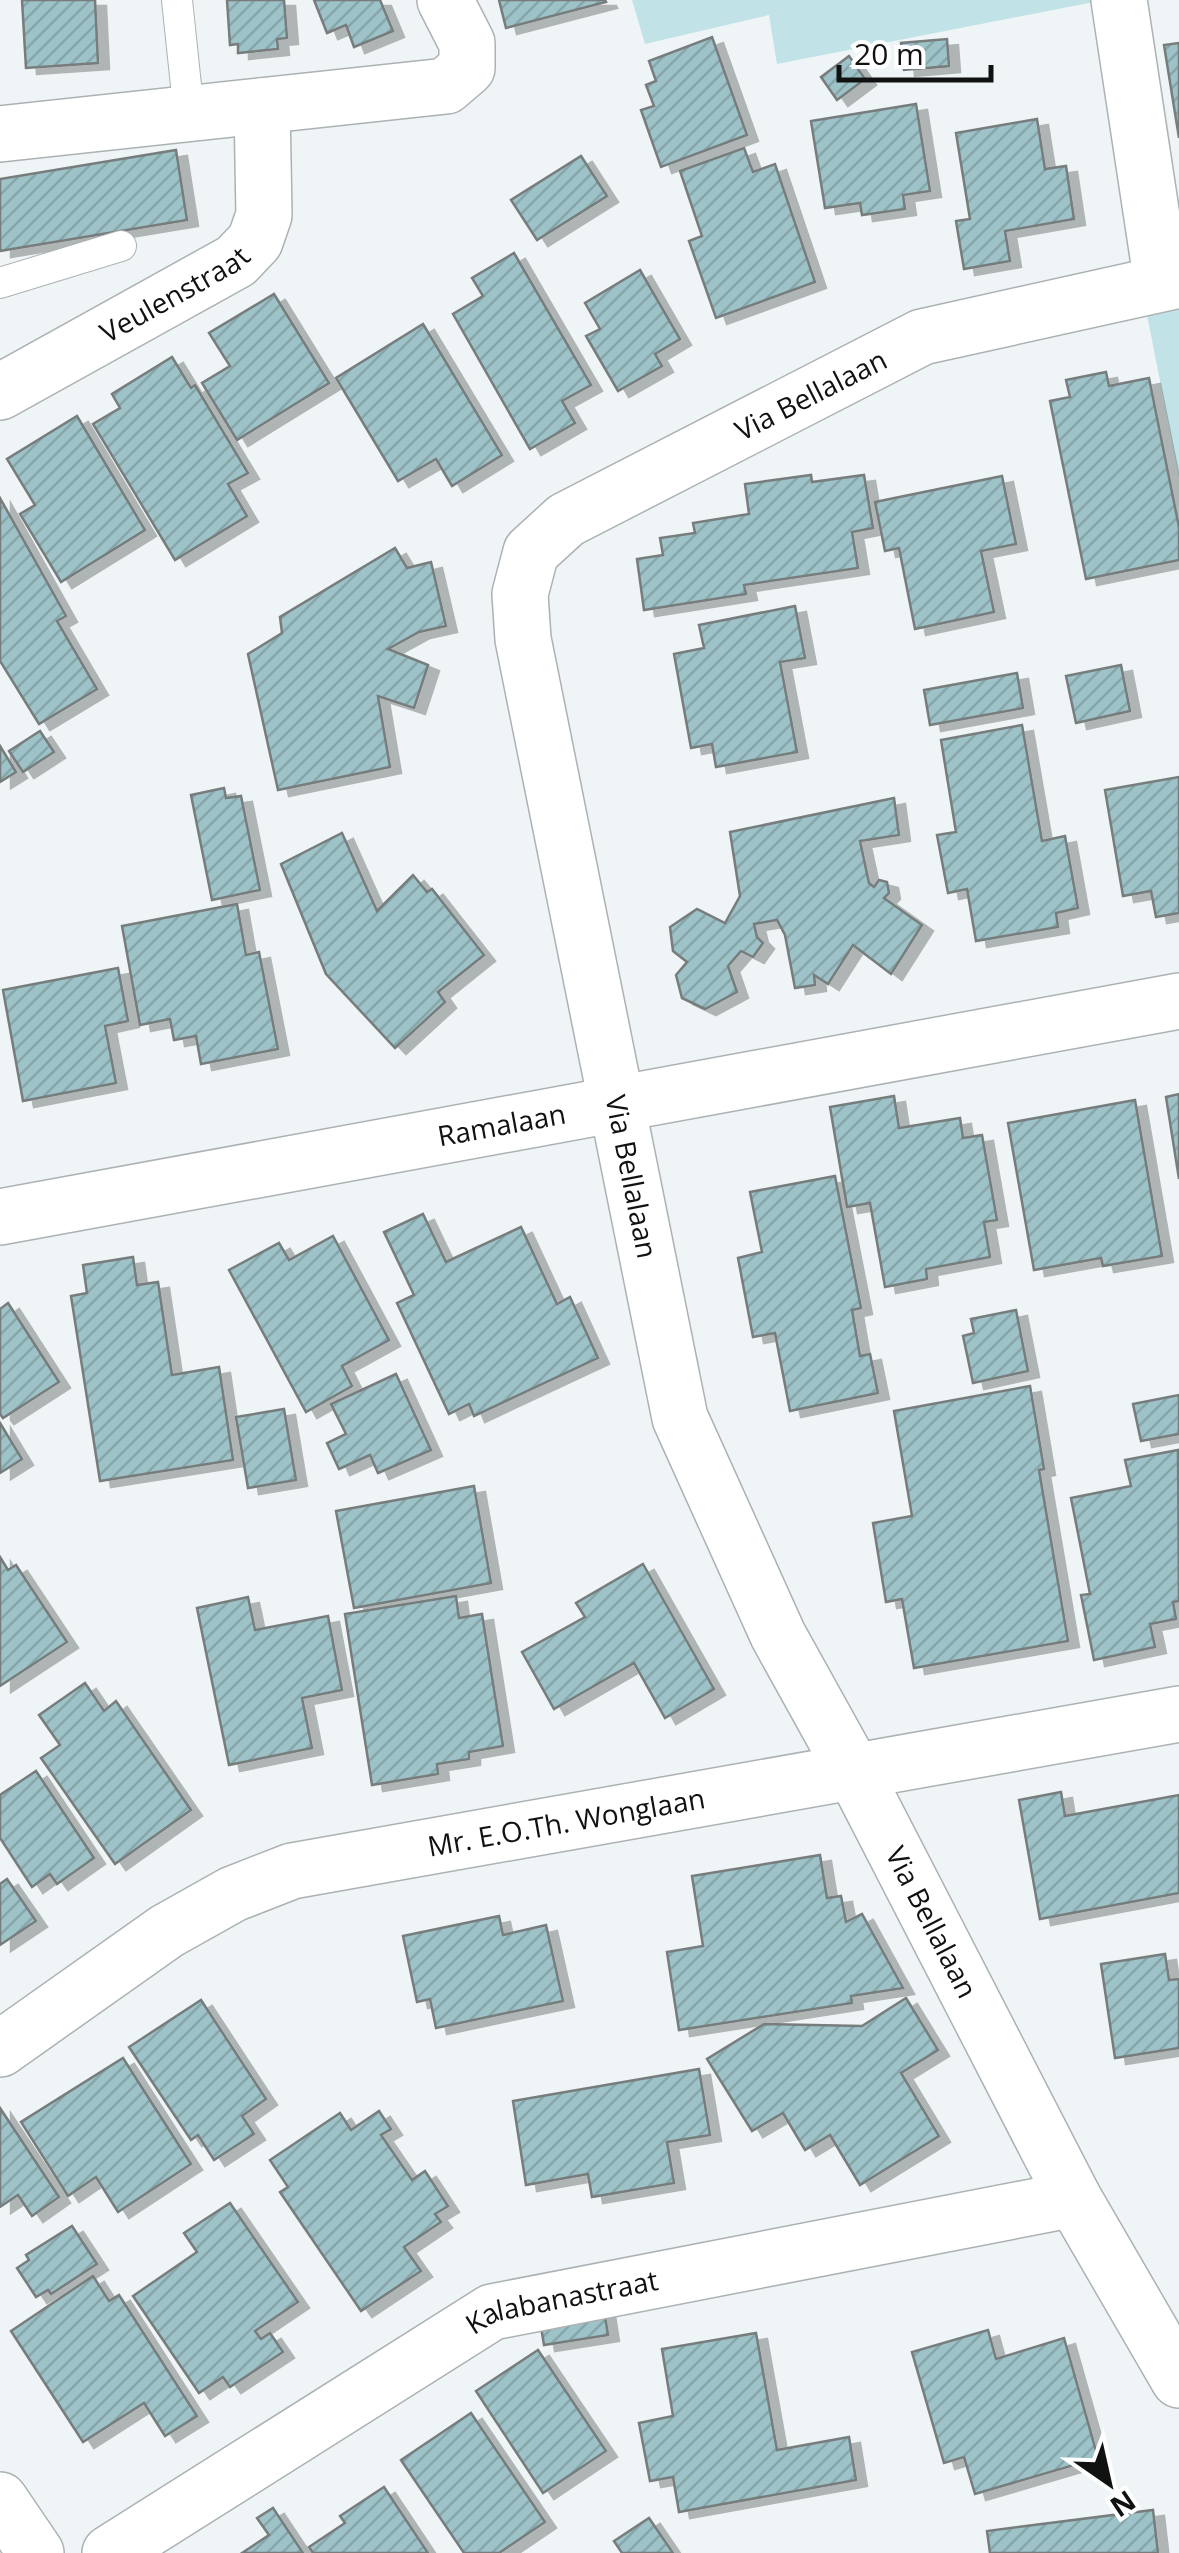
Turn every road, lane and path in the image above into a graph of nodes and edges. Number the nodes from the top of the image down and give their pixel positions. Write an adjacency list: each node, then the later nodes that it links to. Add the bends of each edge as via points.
1 (177, 0): 5 (lane)
2 (445, 0): 4 (street, via 467,42 467,68 446,86)
3 (1119, 0): 8 (street)
4 (262, 106): 5 (street); 10 (street, Veulenstraat, via 264,215 255,241 236,261)
5 (188, 114): 6 (street)
6 (0, 134)
7 (121, 246): 9 (lane)
8 (1170, 281): 12 (street, Via Bellalaan, via 922,337 566,520 531,552 520,594 523,639)
9 (0, 283)
10 (0, 392)
11 (1179, 1001): 12 (street, Ramalaan)
12 (616, 1104): 13 (street, Ramalaan); 15 (street, Via Bellalaan, via 680,1418 778,1635)
13 (0, 1216)
14 (1179, 1714): 15 (street, Mr. E.O.Th. Wonglaan)
15 (854, 1772): 16 (street, Mr. E.O.Th. Wonglaan, via 292,1871 232,1894 167,1931); 17 (street, Via Bellalaan)
16 (0, 2049)
17 (1074, 2199): 18 (street, Via Bellalaan); 21 (street, Kalabanastraat, via 492,2312)
18 (1179, 2380)
19 (0, 2500): 20 (street)
20 (36, 2553)
21 (110, 2553)

